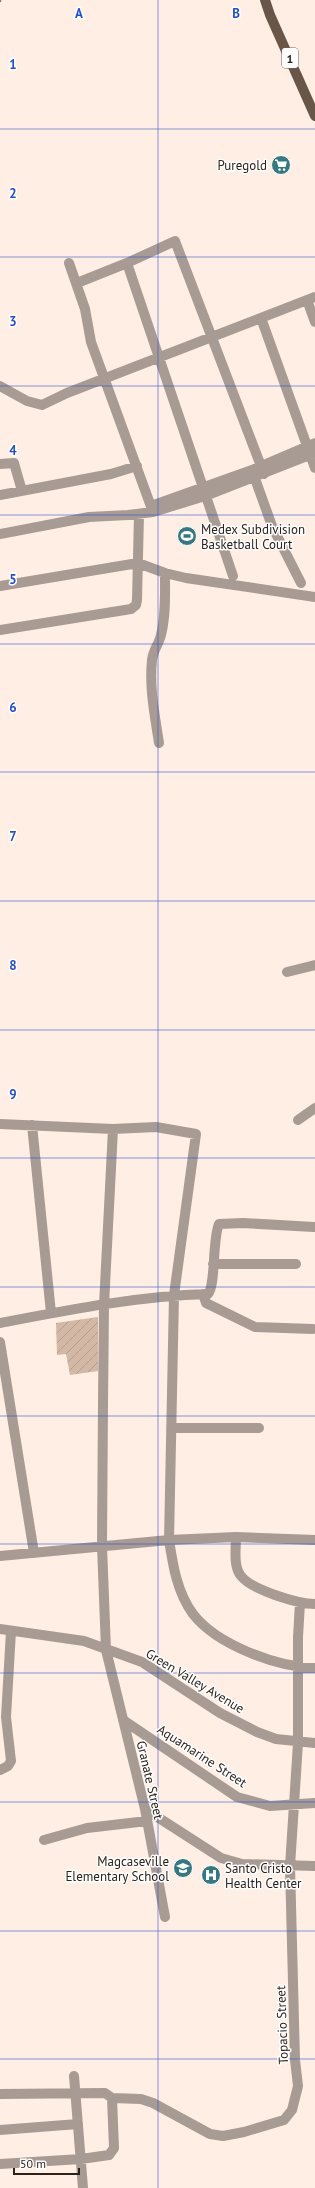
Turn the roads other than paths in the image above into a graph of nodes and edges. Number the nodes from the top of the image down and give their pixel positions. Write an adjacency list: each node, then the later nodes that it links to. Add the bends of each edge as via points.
1 (265, 0): 2 (main road, 1)
2 (315, 116)
3 (69, 262): 5 (street)
4 (127, 263): 5 (street); 9 (street, via 175,241); 10 (street)
5 (77, 283): 11 (street, via 91,342)
6 (311, 298): 7 (street); 8 (street)
7 (261, 318): 9 (street); 13 (street)
8 (315, 322)
9 (211, 336): 10 (street); 17 (street)
10 (160, 356): 11 (street); 19 (street)
11 (105, 379): 12 (street, via 42,405 27,401); 15 (street)
12 (0, 386)
13 (312, 450): 16 (street); 17 (street)
14 (0, 464): 18 (street, via 14,463)
15 (137, 466): 18 (street, via 111,474); 21 (street)
16 (315, 468)
17 (258, 472): 19 (street); 26 (street, via 272,526)
18 (22, 491): 20 (street)
19 (203, 492): 21 (street); 25 (street)
20 (0, 495)
21 (147, 511): 22 (street, via 89,517); 23 (street)
22 (0, 534)
23 (138, 563): 24 (street); 27 (street); 29 (street, via 137,600 131,609)
24 (166, 573): 28 (street); 30 (street, via 163,625 152,660 152,687)
25 (233, 576)
26 (300, 583)
27 (0, 586)
28 (315, 597)
29 (0, 630)
30 (159, 743)
31 (315, 965): 32 (street)
32 (287, 972)
33 (315, 1108): 34 (street)
34 (298, 1120)
35 (0, 1124): 36 (street)
36 (32, 1125): 37 (street); 44 (street)
37 (113, 1129): 42 (street, via 156,1127 196,1134); 43 (street, Granate Street)
38 (314, 1227): 39 (street, via 219,1224)
39 (213, 1264): 40 (street); 41 (street, via 211,1289 208,1294)
40 (296, 1264)
41 (203, 1294): 42 (street); 46 (street, via 206,1303 255,1327)
42 (174, 1295): 43 (street); 48 (street)
43 (104, 1305): 44 (street); 53 (street, Granate Street)
44 (51, 1313): 45 (street)
45 (0, 1323)
46 (313, 1329)
47 (0, 1342): 54 (street)
48 (172, 1428): 49 (street); 51 (street)
49 (259, 1428)
50 (236, 1537): 51 (street); 52 (street); 56 (street, via 235,1560 241,1576 255,1586)
51 (169, 1540): 53 (street); 61 (street, via 174,1577 193,1614 219,1637 244,1651)
52 (315, 1540)
53 (102, 1546): 54 (street); 60 (street, Granate Street)
54 (34, 1553): 55 (street)
55 (0, 1556)
56 (300, 1603): 57 (street); 61 (street, Topacio Street)
57 (315, 1604)
58 (0, 1629): 59 (street, Green Valley Avenue)
59 (11, 1631): 60 (street, Green Valley Avenue, via 84,1641); 66 (street, via 6,1717 11,1761)
60 (106, 1650): 63 (street, Granate Street); 64 (street, Green Valley Avenue, via 142,1662 220,1713 257,1732 276,1739)
61 (298, 1668): 62 (street); 64 (street, Topacio Street)
62 (315, 1668)
63 (123, 1720): 68 (street, Aquamarine Street, via 237,1797 270,1806); 69 (street, Granate Street)
64 (298, 1742): 65 (street, Green Valley Avenue); 68 (street, Topacio Street)
65 (315, 1743)
66 (0, 1770)
67 (315, 1803): 68 (street, Aquamarine Street)
68 (293, 1805): 72 (street, Topacio Street)
69 (145, 1809): 70 (street, Granate Street); 72 (street, via 221,1858 242,1864)
70 (147, 1821): 71 (street, via 87,1828); 74 (street, Granate Street)
71 (44, 1840)
72 (290, 1866): 73 (street); 78 (street, Topacio Street, via 295,2060 298,2086 292,2110 284,2120 223,2136 210,2134 153,2103 140,2099)
73 (315, 1866)
74 (165, 1917)
75 (74, 2076): 77 (street)
76 (0, 2094): 77 (street, Topacio Street)
77 (75, 2094): 78 (street, Topacio Street, via 105,2093); 79 (street)
78 (112, 2098): 81 (street, via 114,2148 109,2155)
79 (78, 2124): 80 (street); 81 (street)
80 (0, 2130)
81 (81, 2159): 82 (street); 83 (street)
82 (0, 2164)
83 (83, 2188)

